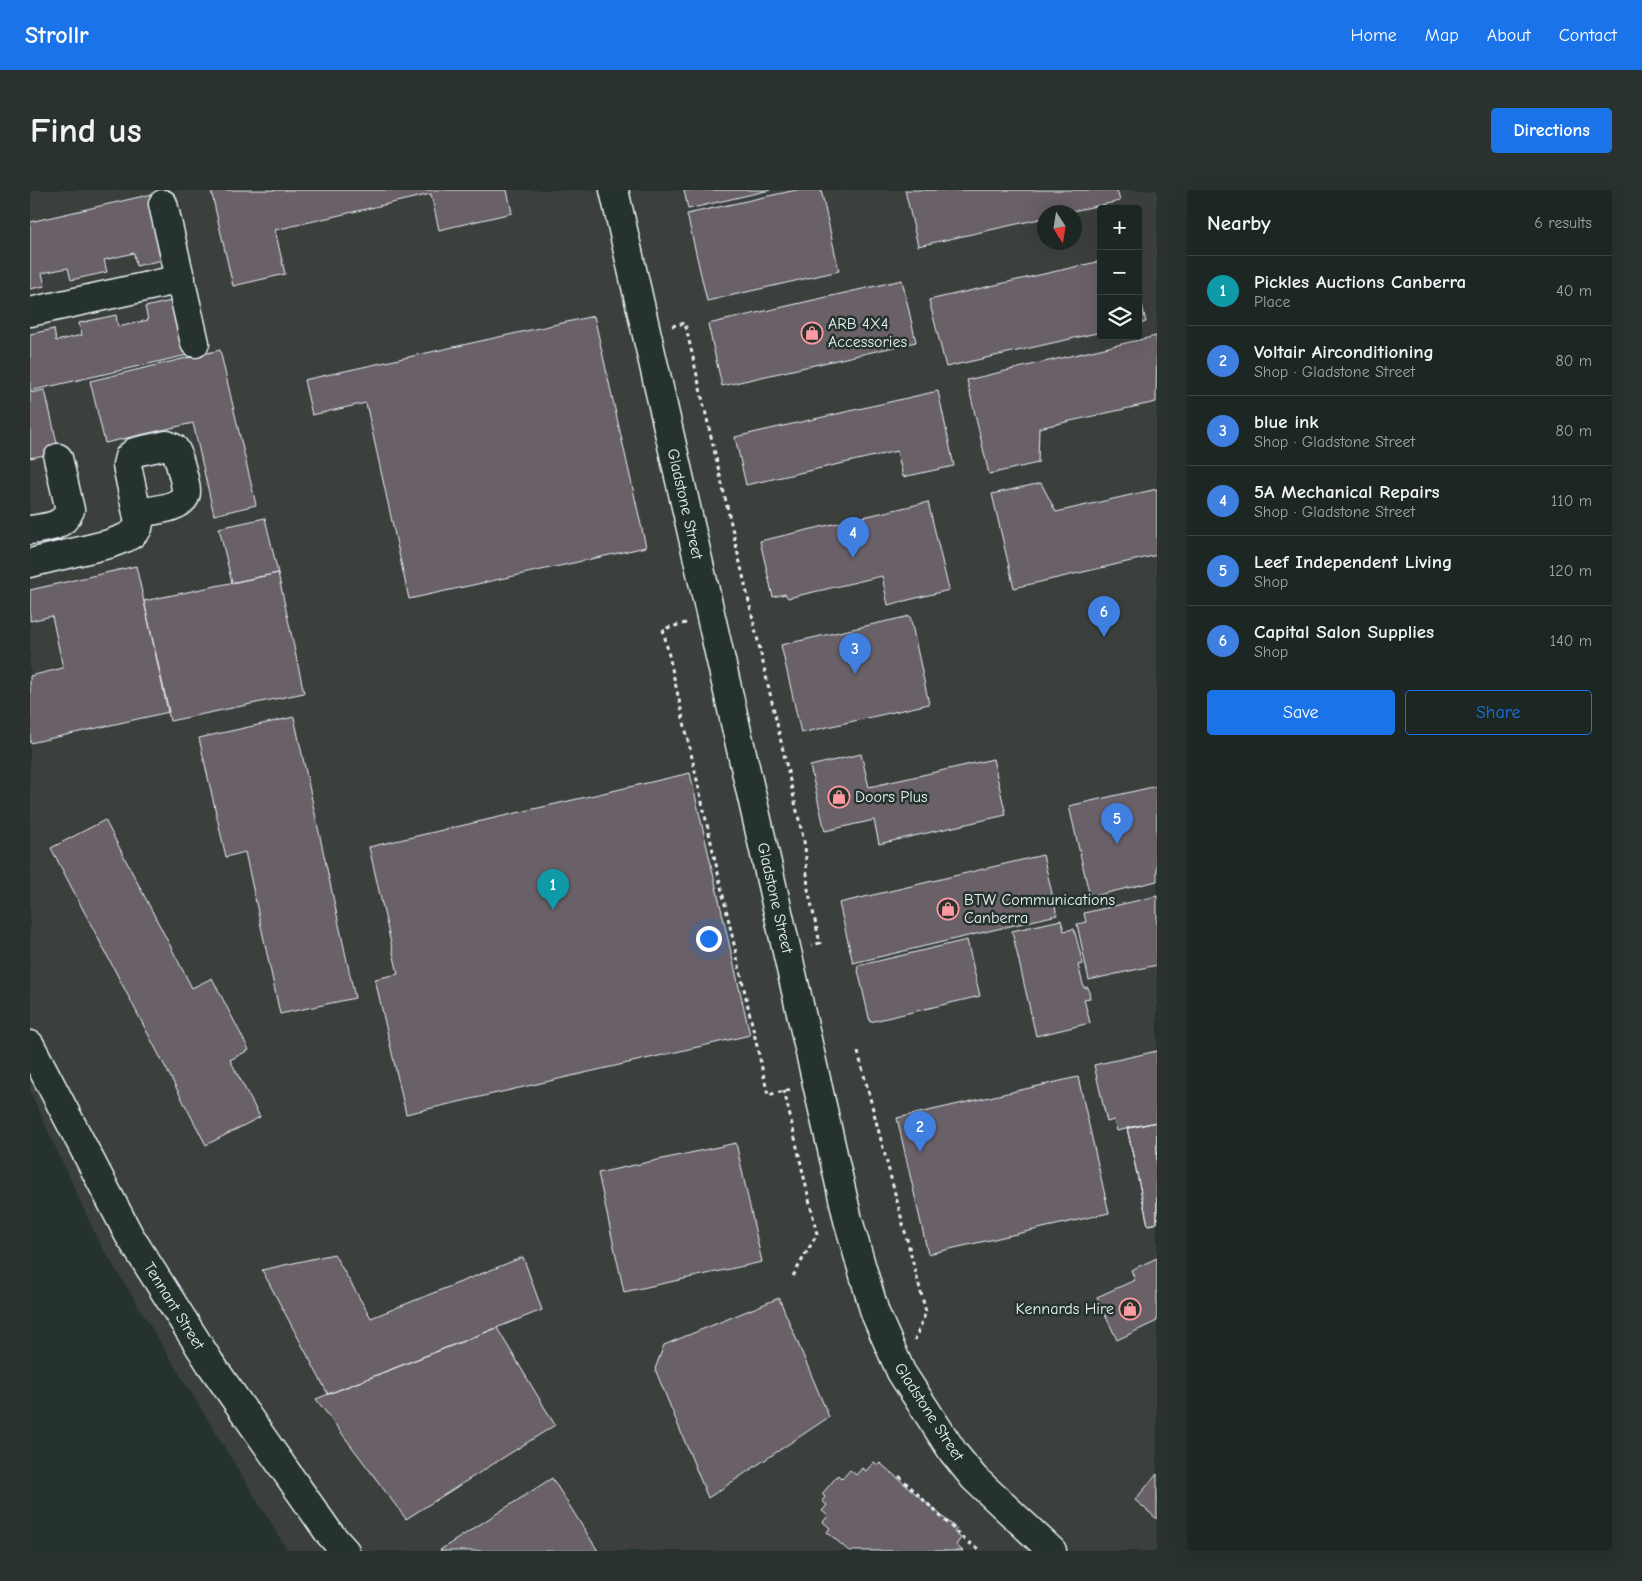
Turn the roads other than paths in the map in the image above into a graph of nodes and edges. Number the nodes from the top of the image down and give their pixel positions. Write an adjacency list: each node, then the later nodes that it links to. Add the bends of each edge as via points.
1 (614, 190): 12 (street, Gladstone Street, via 848,1220 875,1313 901,1372 953,1452 974,1478)
2 (163, 204): 3 (street)
3 (181, 279): 4 (street); 5 (street)
4 (30, 312)
5 (195, 343)
6 (58, 458): 8 (street, via 70,510 59,524)
7 (138, 513): 9 (street, via 138,528 125,538)
8 (30, 530)
9 (30, 563)
10 (30, 1045): 11 (street, Tennant Street, via 129,1235 210,1363)
11 (345, 1551)
12 (1052, 1551)

